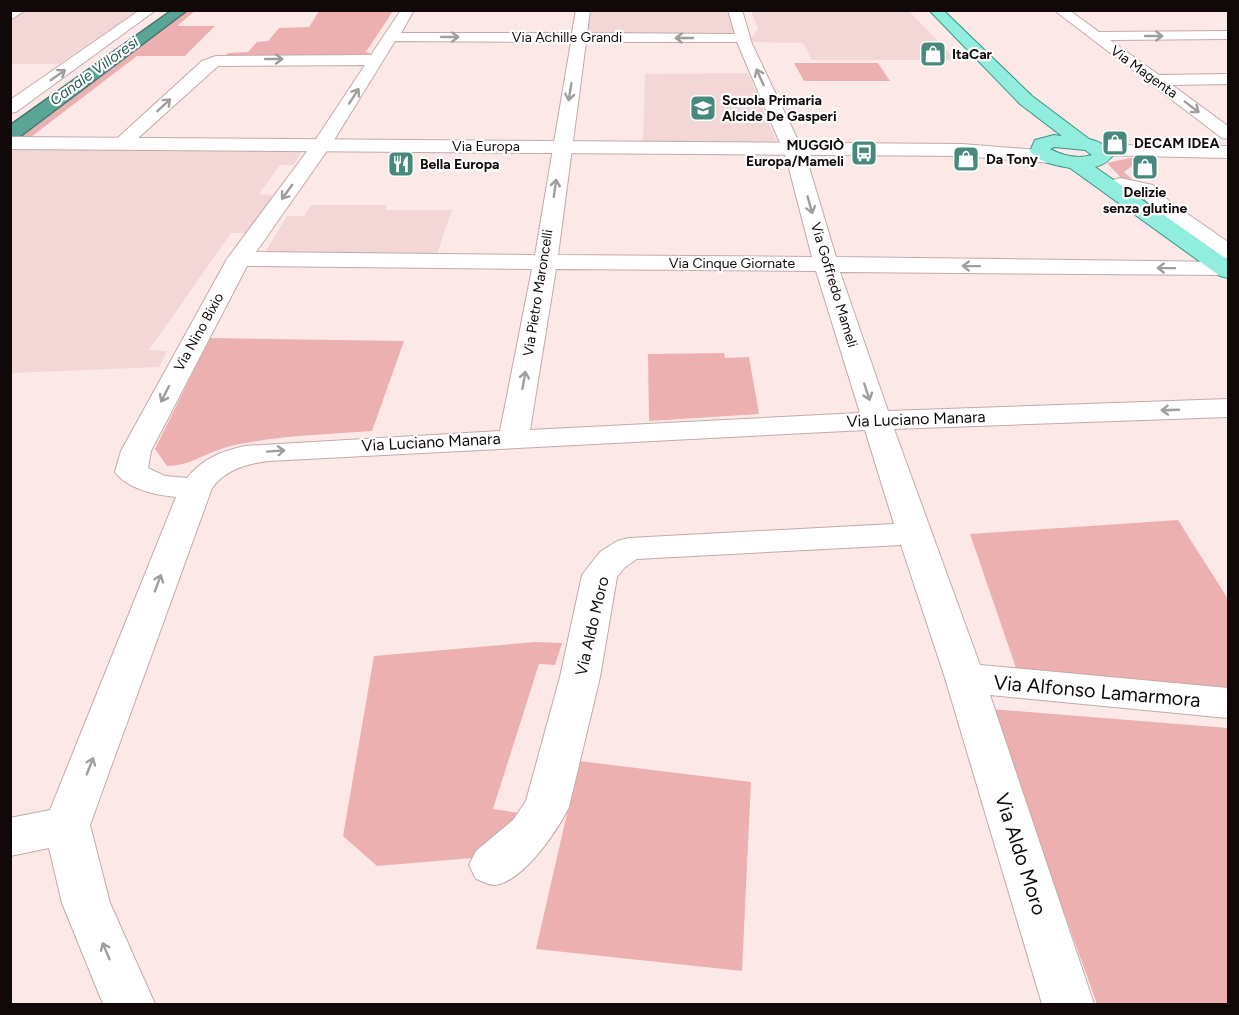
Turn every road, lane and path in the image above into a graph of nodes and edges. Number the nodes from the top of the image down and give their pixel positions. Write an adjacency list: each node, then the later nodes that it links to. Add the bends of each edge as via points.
1 (20, 10): 8 (street)
2 (150, 10): 18 (street, one-way to 2)
3 (408, 10): 11 (street, Via Nino Bixio)
4 (583, 10): 12 (street, Via Pietro Maroncelli)
5 (735, 10): 13 (street, Via Goffredo Mameli)
6 (935, 10): 17 (main road)
7 (1060, 10): 10 (street, Via Magenta)
8 (10, 16)
9 (1228, 35): 10 (street, one-way to 9)
10 (1096, 36): 15 (street, Via Magenta)
11 (392, 37): 12 (street, Via Achille Grandi, one-way to 12); 14 (street, Via Nino Bixio)
12 (579, 37): 13 (street, Via Achille Grandi, one-way to 12); 23 (street, Via Pietro Maroncelli, one-way to 23)
13 (743, 38): 25 (street, Via Goffredo Mameli, one-way to 13)
14 (377, 60): 21 (street, one-way to 14, via 216,60); 22 (street, Via Nino Bixio, one-way to 14)
15 (1155, 80): 16 (street); 19 (street, Via Magenta, one-way to 19)
16 (1228, 80)
17 (1026, 100): 24 (main road, via 1038,119); 27 (main road)
18 (10, 108)
19 (1228, 134)
20 (13, 143): 21 (street, Via Europa)
21 (120, 144): 22 (street, Via Europa)
22 (322, 145): 23 (street, Via Europa); 31 (street, Via Nino Bixio, one-way to 31)
23 (561, 147): 25 (street, Via Europa); 32 (street, Via Pietro Maroncelli, one-way to 23)
24 (1046, 148): 25 (street, Via Europa); 27 (main road)
25 (793, 149): 33 (street, Via Goffredo Mameli, one-way to 33)
26 (1228, 152): 28 (street)
27 (1079, 153): 28 (main road); 30 (main road)
28 (1100, 156): 29 (main road)
29 (1120, 184): 30 (main road); 34 (street, via 1146,189)
30 (1173, 232): 34 (main road)
31 (239, 259): 32 (street, Via Cinque Giornate); 38 (street, Via Nino Bixio, one-way to 38, via 136,451 131,472 153,484)
32 (545, 262): 33 (street, Via Cinque Giornate); 37 (street, Via Pietro Maroncelli, one-way to 32)
33 (826, 264): 34 (street, Via Cinque Giornate, one-way to 33); 36 (street, Via Goffredo Mameli, one-way to 36)
34 (1227, 264)
35 (1228, 408): 36 (street, Via Luciano Manara, one-way to 36)
36 (876, 420): 37 (street, Via Luciano Manara); 39 (street, Via Aldo Moro)
37 (514, 438): 38 (street, Via Luciano Manara, one-way to 37, via 207,473 245,455)
38 (196, 488): 42 (street, Via Luciano Manara, one-way to 38)
39 (914, 534): 40 (street, Via Aldo Moro); 44 (street, Via Aldo Moro, via 629,549 612,560 600,575 580,677 547,807 529,834)
40 (965, 678): 41 (street, Via Alfonso Lamarmora); 46 (street, Via Aldo Moro)
41 (1228, 703)
42 (67, 825): 43 (street); 45 (street, one-way to 42, via 86,903)
43 (10, 837)
44 (493, 865)
45 (129, 1005)
46 (1068, 1005)

